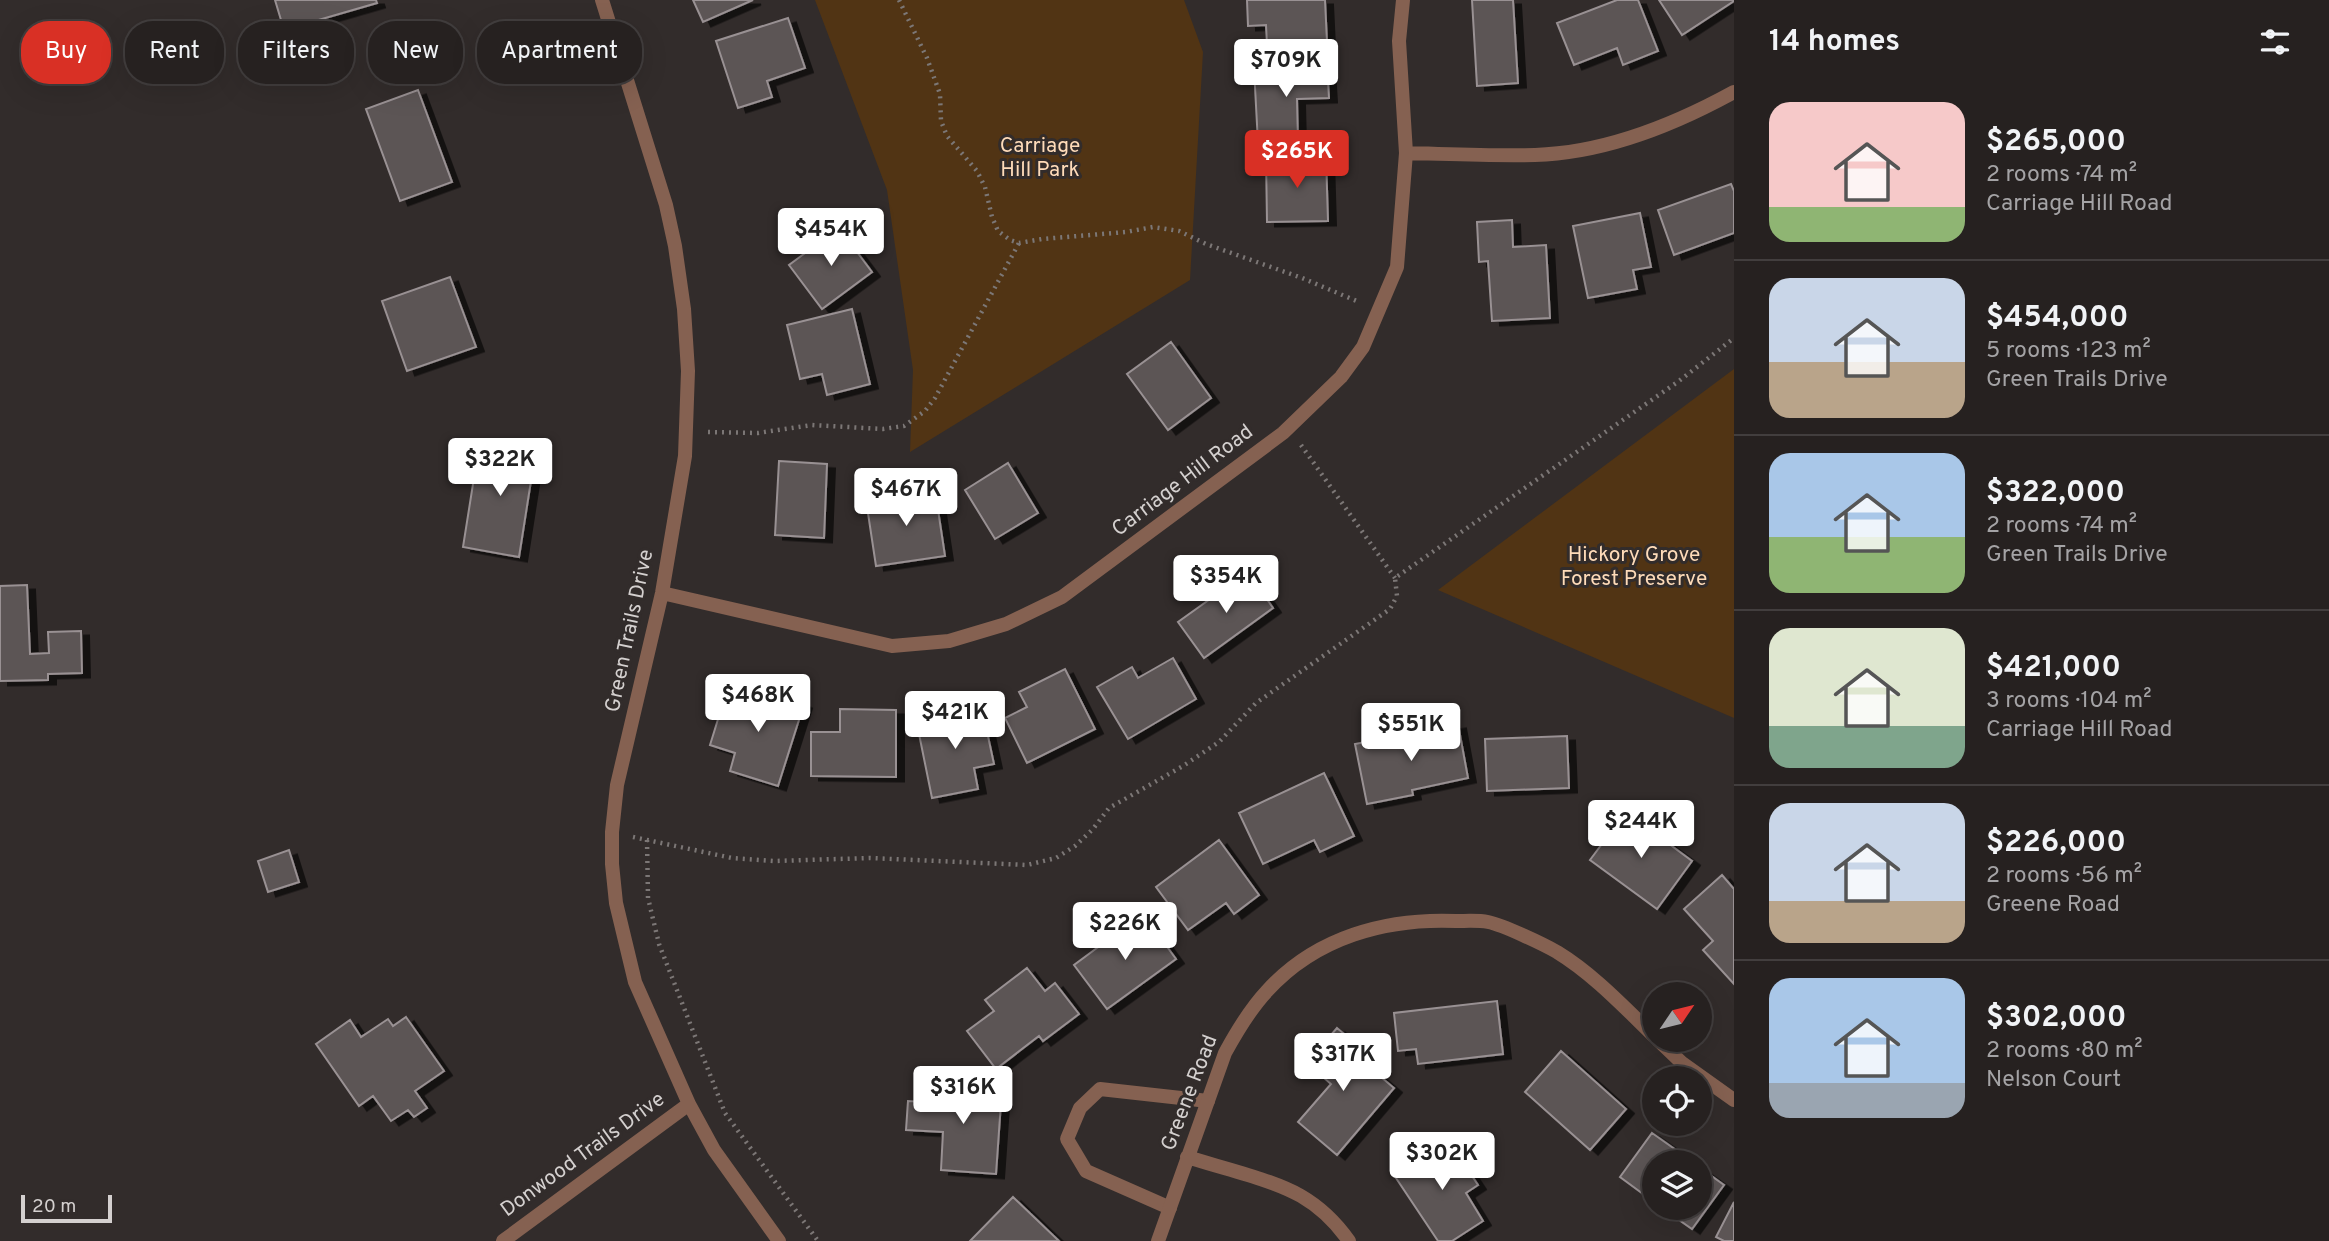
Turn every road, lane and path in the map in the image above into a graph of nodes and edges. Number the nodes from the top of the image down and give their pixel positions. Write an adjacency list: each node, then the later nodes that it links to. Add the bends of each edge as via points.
1 (602, 0): 10 (street, Green Trails Drive, via 653,157 675,246 686,329)
2 (899, 0): 6 (path, via 940,94 947,136 977,171 998,231)
3 (1403, 0): 5 (street, Carriage Hill Road, via 1399,41)
4 (1734, 92): 5 (street, via 1643,134 1588,149 1538,155)
5 (1406, 153): 7 (street, Carriage Hill Road, via 1397,267)
6 (1019, 243): 7 (path, via 1153,227 1179,231 1345,294); 10 (path, via 935,398 904,426 812,425 758,433)
7 (1379, 313): 9 (street, Carriage Hill Road, via 1363,347 1341,377)
8 (1734, 338): 11 (path)
9 (1289, 428): 11 (path); 12 (street, Carriage Hill Road, via 1062,597 1006,624 949,641 892,646)
10 (687, 432): 12 (street, Green Trails Drive)
11 (1395, 578): 14 (path, via 1397,596 1390,609 1256,703 1219,742 1109,807 1093,830 1056,858 1027,865 870,858 774,861 732,858)
12 (662, 593): 13 (street, Green Trails Drive, via 617,785)
13 (612, 832): 14 (path); 19 (street, Green Trails Drive, via 616,903 635,982)
14 (647, 840): 24 (path, via 648,898 659,944 725,1113)
15 (1642, 1025): 18 (street, Greene Road, via 1584,970 1554,950 1489,922 1407,921 1368,928 1332,943 1267,990 1230,1044)
16 (1671, 1052): 17 (street)
17 (1734, 1100)
18 (1209, 1101): 20 (street, Greene Road); 21 (street, via 1100,1089 1080,1108 1066,1139 1086,1171)
19 (689, 1104): 22 (street, Donwood Trails Drive); 23 (street, Green Trails Drive, via 714,1150)
20 (1187, 1157): 21 (street, Greene Road); 26 (street, via 1301,1196)
21 (1170, 1208): 25 (street, Greene Road)
22 (503, 1241)
23 (779, 1241)
24 (818, 1241)
25 (1158, 1241)
26 (1349, 1241)

